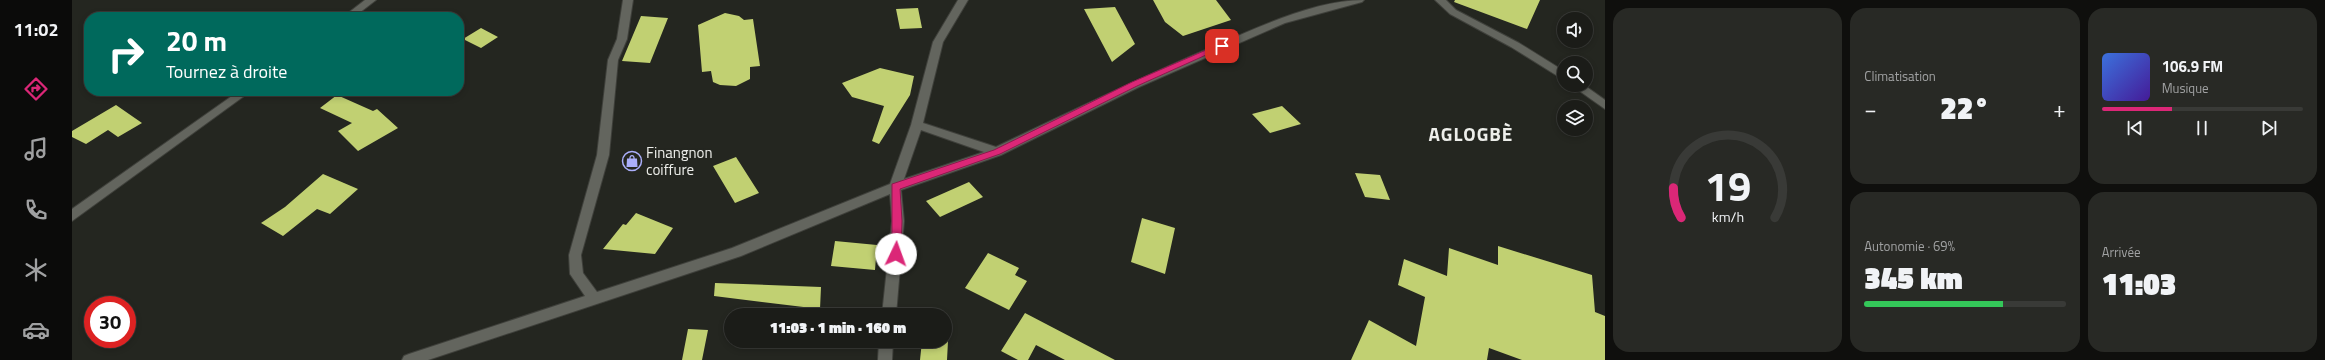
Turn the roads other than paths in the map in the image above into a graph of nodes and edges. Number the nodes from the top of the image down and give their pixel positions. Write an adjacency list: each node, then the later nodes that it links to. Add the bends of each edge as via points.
1 (371, 0): 6 (street)
2 (628, 0): 15 (street, via 622,39 613,60 603,155 575,255 577,274)
3 (963, 0): 11 (street, via 938,42)
4 (1359, 0): 12 (street, via 1281,21 1134,84)
5 (1440, 0): 7 (street, via 1453,12 1515,45)
6 (355, 12)
7 (1557, 72)
8 (1586, 92): 10 (street)
9 (239, 96): 14 (street)
10 (1605, 105)
11 (917, 125): 12 (street); 13 (street)
12 (997, 152): 13 (street)
13 (895, 187): 15 (street, via 736,252); 16 (street, via 898,221)
14 (72, 216)
15 (594, 300): 18 (street)
16 (890, 308)
17 (885, 348): 19 (street)
18 (409, 360)
19 (884, 360)

